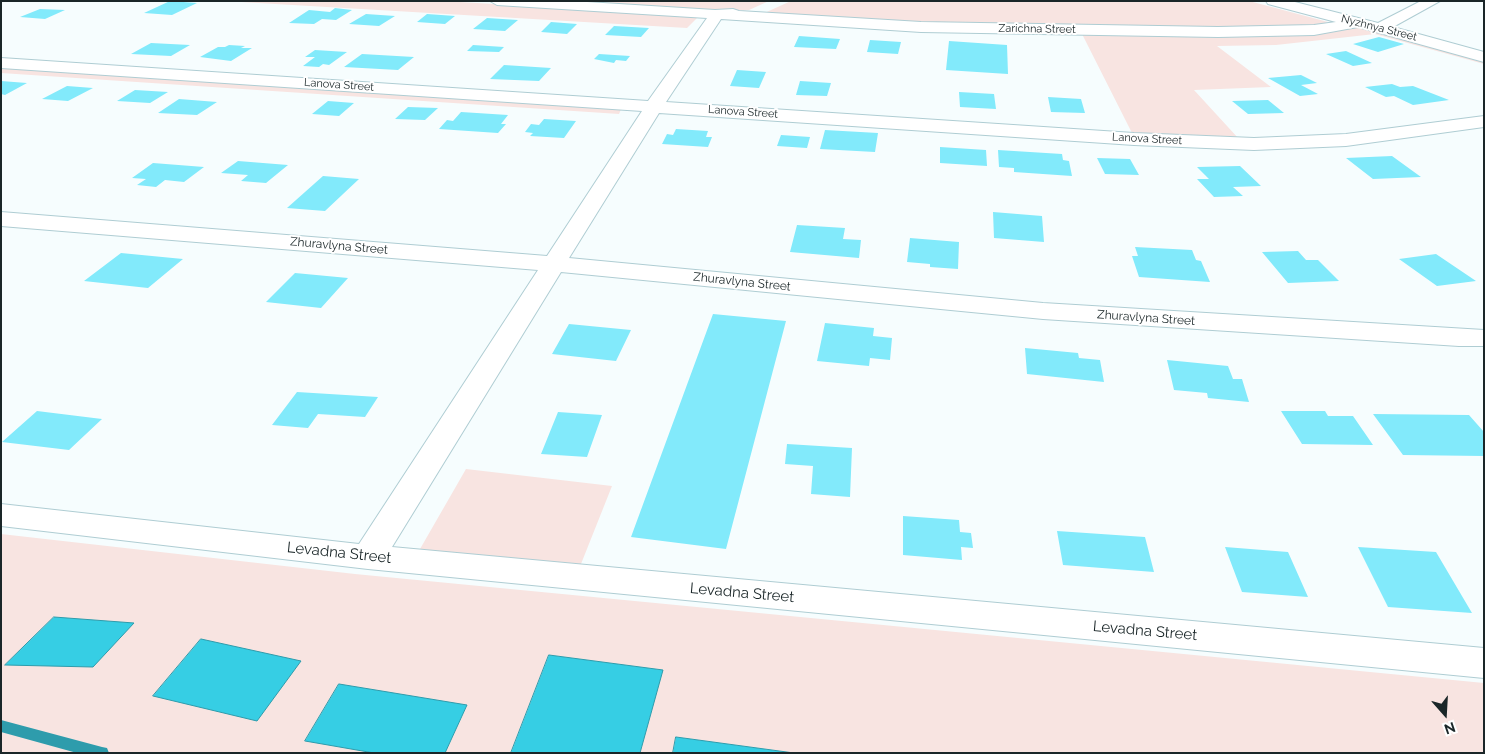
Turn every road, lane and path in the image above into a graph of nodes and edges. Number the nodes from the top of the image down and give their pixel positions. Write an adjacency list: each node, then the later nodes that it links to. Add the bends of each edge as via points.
1 (498, 1): 5 (street, Zarichna Street)
2 (1273, 1): 6 (street, Nyzhnya Street)
3 (1433, 1): 7 (street)
4 (771, 5): 5 (street, Zarichna Street, via 755,12)
5 (717, 14): 6 (street, Zarichna Street, via 921,27 1198,32 1314,30); 10 (street)
6 (1357, 23): 7 (street, Nyzhnya Street)
7 (1380, 28): 8 (street, Nyzhnya Street)
8 (1484, 57)
9 (1, 63): 10 (street, Lanova Street)
10 (654, 106): 11 (street, Lanova Street, via 1134,139 1254,144 1346,140); 13 (street)
11 (1484, 121)
12 (1, 219): 13 (street, Zhuravlyna Street)
13 (554, 264): 14 (street, Zhuravlyna Street, via 1044,311); 16 (street)
14 (1484, 338)
15 (1, 515): 16 (street, Levadna Street)
16 (368, 557): 17 (street, Levadna Street)
17 (1484, 663)

